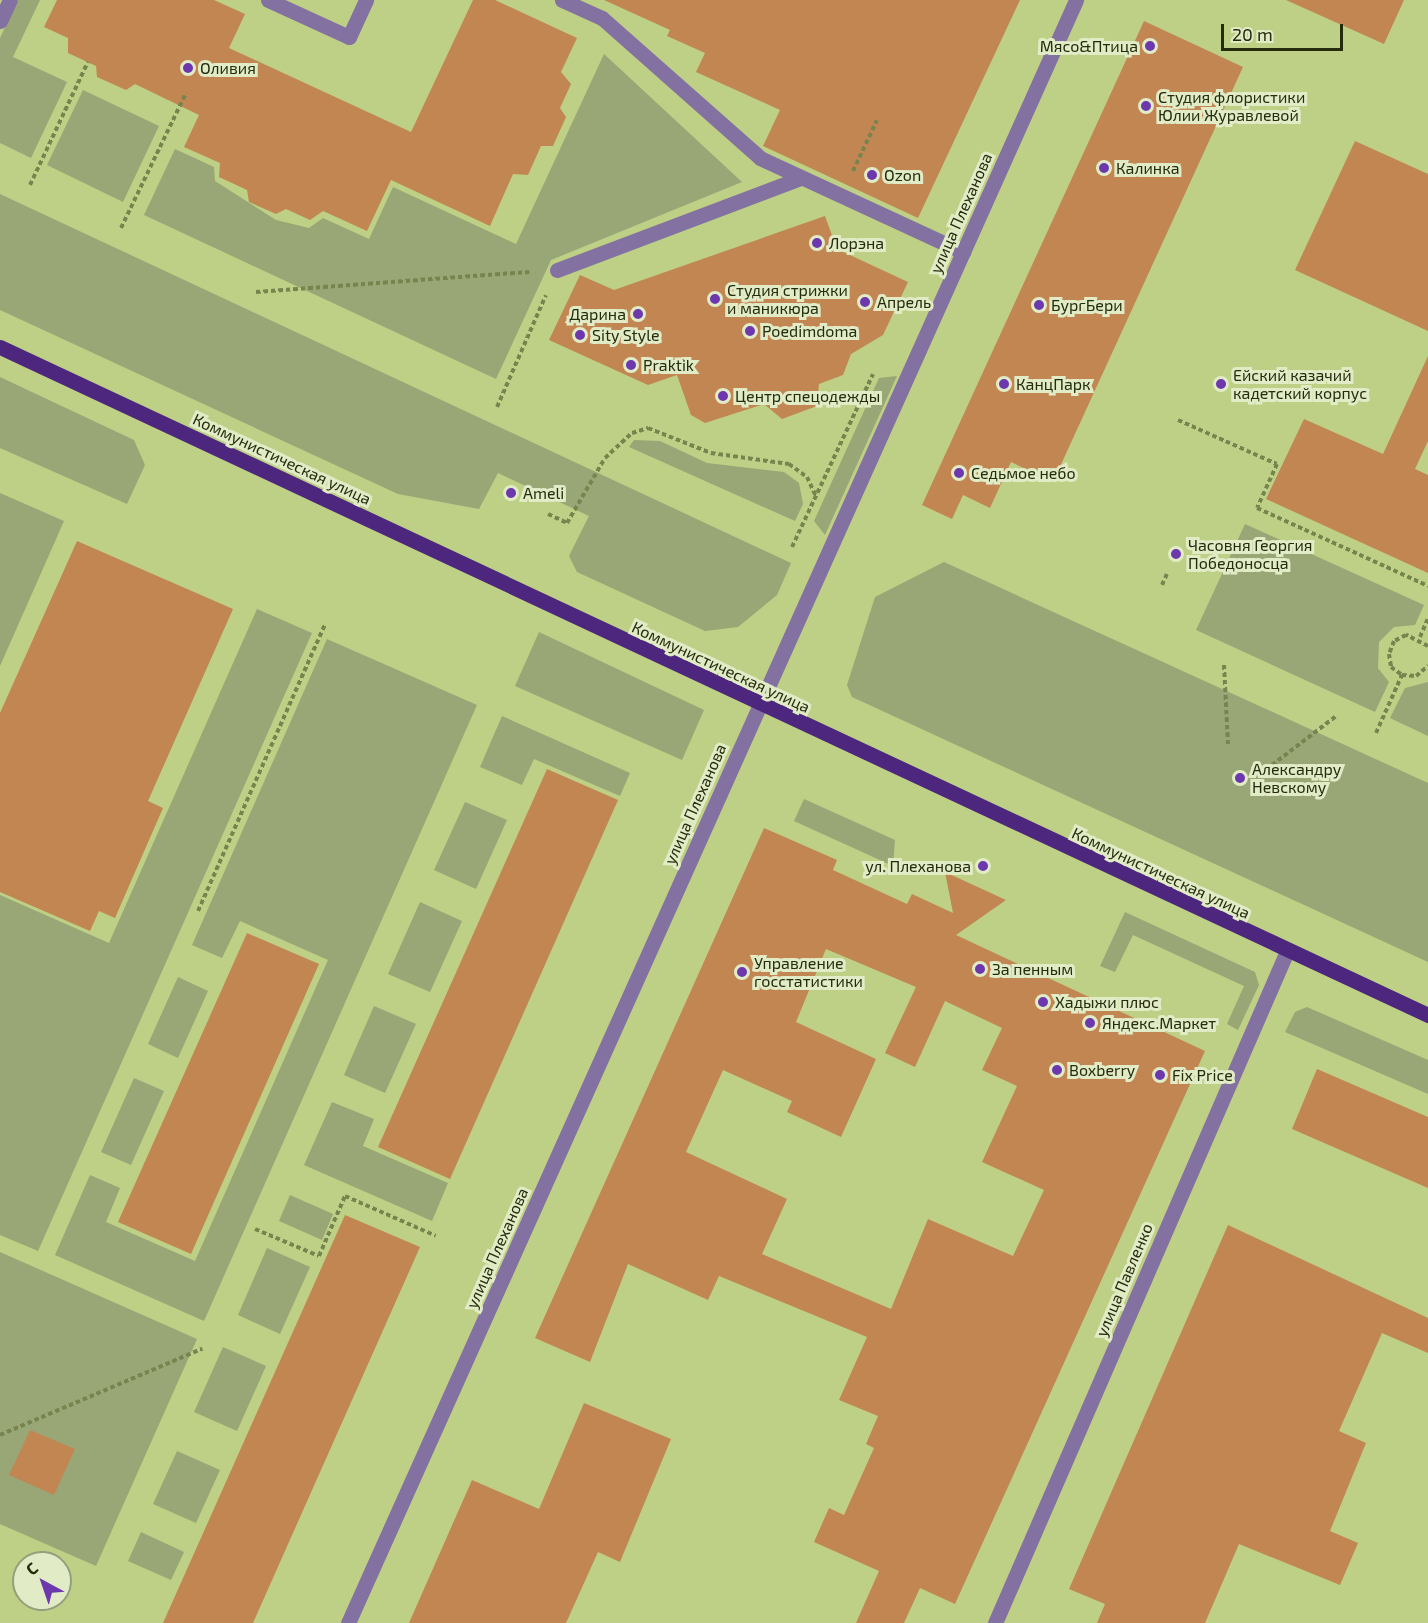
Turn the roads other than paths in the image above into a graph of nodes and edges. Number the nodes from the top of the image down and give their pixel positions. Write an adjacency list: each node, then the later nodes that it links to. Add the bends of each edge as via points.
1 (10, 0): 6 (street)
2 (268, 0): 3 (street, via 349,38)
3 (366, 0)
4 (562, 0): 7 (street, via 602,18 759,158)
5 (1076, 0): 8 (street, улица Плеханова)
6 (0, 21)
7 (801, 178): 8 (street); 9 (street)
8 (963, 252): 11 (street, улица Плеханова)
9 (557, 270)
10 (0, 347): 11 (main road, Коммунистическая улица)
11 (759, 705): 12 (main road, Коммунистическая улица); 14 (street, улица Плеханова)
12 (1287, 951): 13 (main road, Коммунистическая улица); 15 (street, улица Павленко)
13 (1428, 1015)
14 (348, 1623)
15 (995, 1623)

